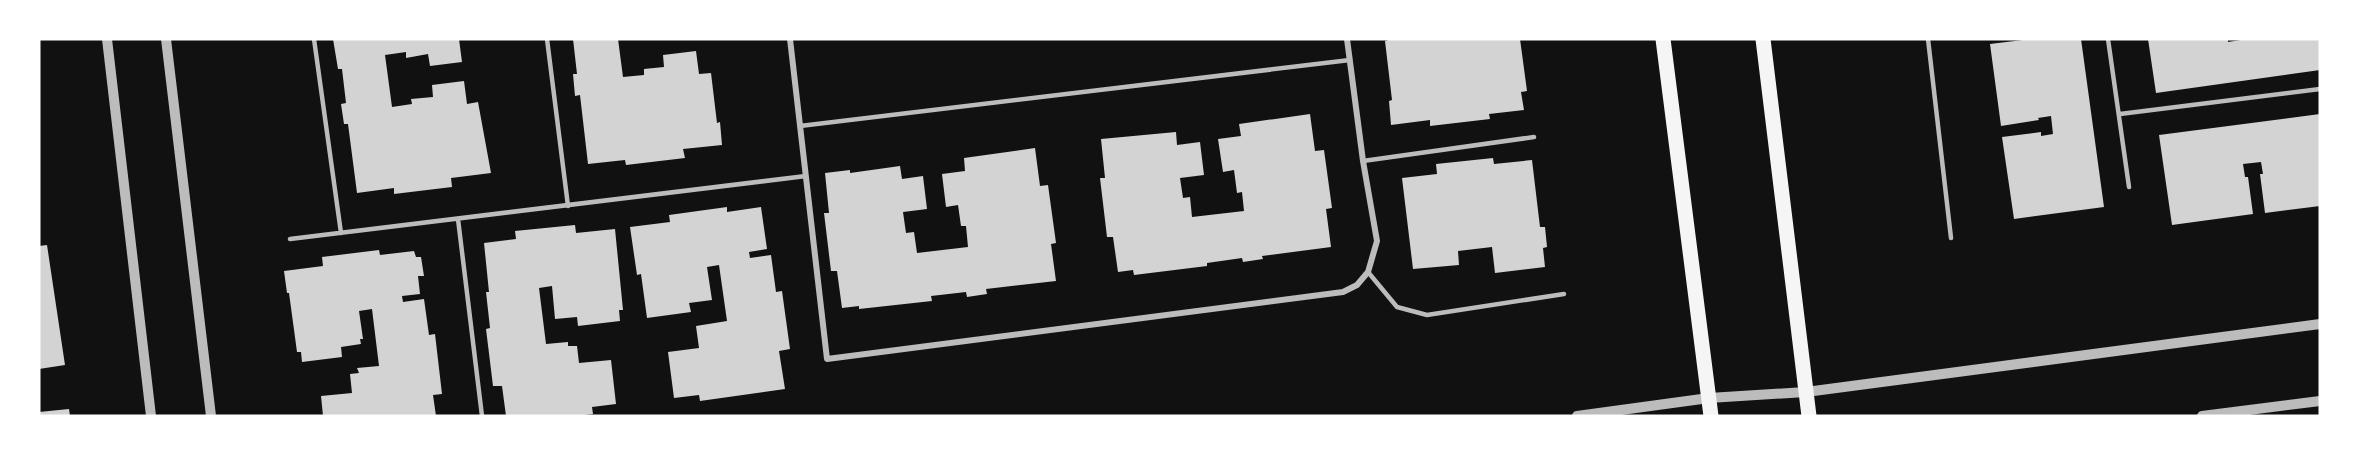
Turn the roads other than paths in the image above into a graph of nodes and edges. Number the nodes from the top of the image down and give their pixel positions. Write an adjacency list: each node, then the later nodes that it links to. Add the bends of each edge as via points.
1 (107, 39): 30 (street)
2 (166, 39): 31 (street)
3 (314, 39): 21 (lane)
4 (547, 39): 19 (lane)
5 (790, 39): 14 (street)
6 (1347, 39): 11 (street)
7 (1663, 39): 28 (main road)
8 (1763, 39): 27 (main road)
9 (1928, 39): 22 (lane)
10 (2108, 39): 13 (lane)
11 (1350, 60): 14 (lane); 16 (street)
12 (2320, 89): 13 (lane)
13 (2120, 114): 18 (lane)
14 (800, 126): 17 (street)
15 (1534, 137): 16 (lane)
16 (1363, 161): 24 (street, via 1377,241)
17 (806, 176): 19 (lane); 24 (street, via 827,359 1343,292 1357,285)
18 (2129, 187)
19 (568, 206): 20 (lane)
20 (458, 219): 21 (lane); 32 (lane)
21 (341, 233): 23 (lane)
22 (1951, 238)
23 (290, 239)
24 (1368, 272): 25 (lane, via 1397,307 1427,315)
25 (1564, 294)
26 (2320, 324): 27 (street)
27 (1806, 392): 28 (street); 35 (main road)
28 (1709, 398): 33 (street); 34 (main road)
29 (2320, 401): 36 (street)
30 (151, 416)
31 (211, 416)
32 (482, 416)
33 (1577, 416)
34 (1711, 416)
35 (1809, 416)
36 (2202, 416)

